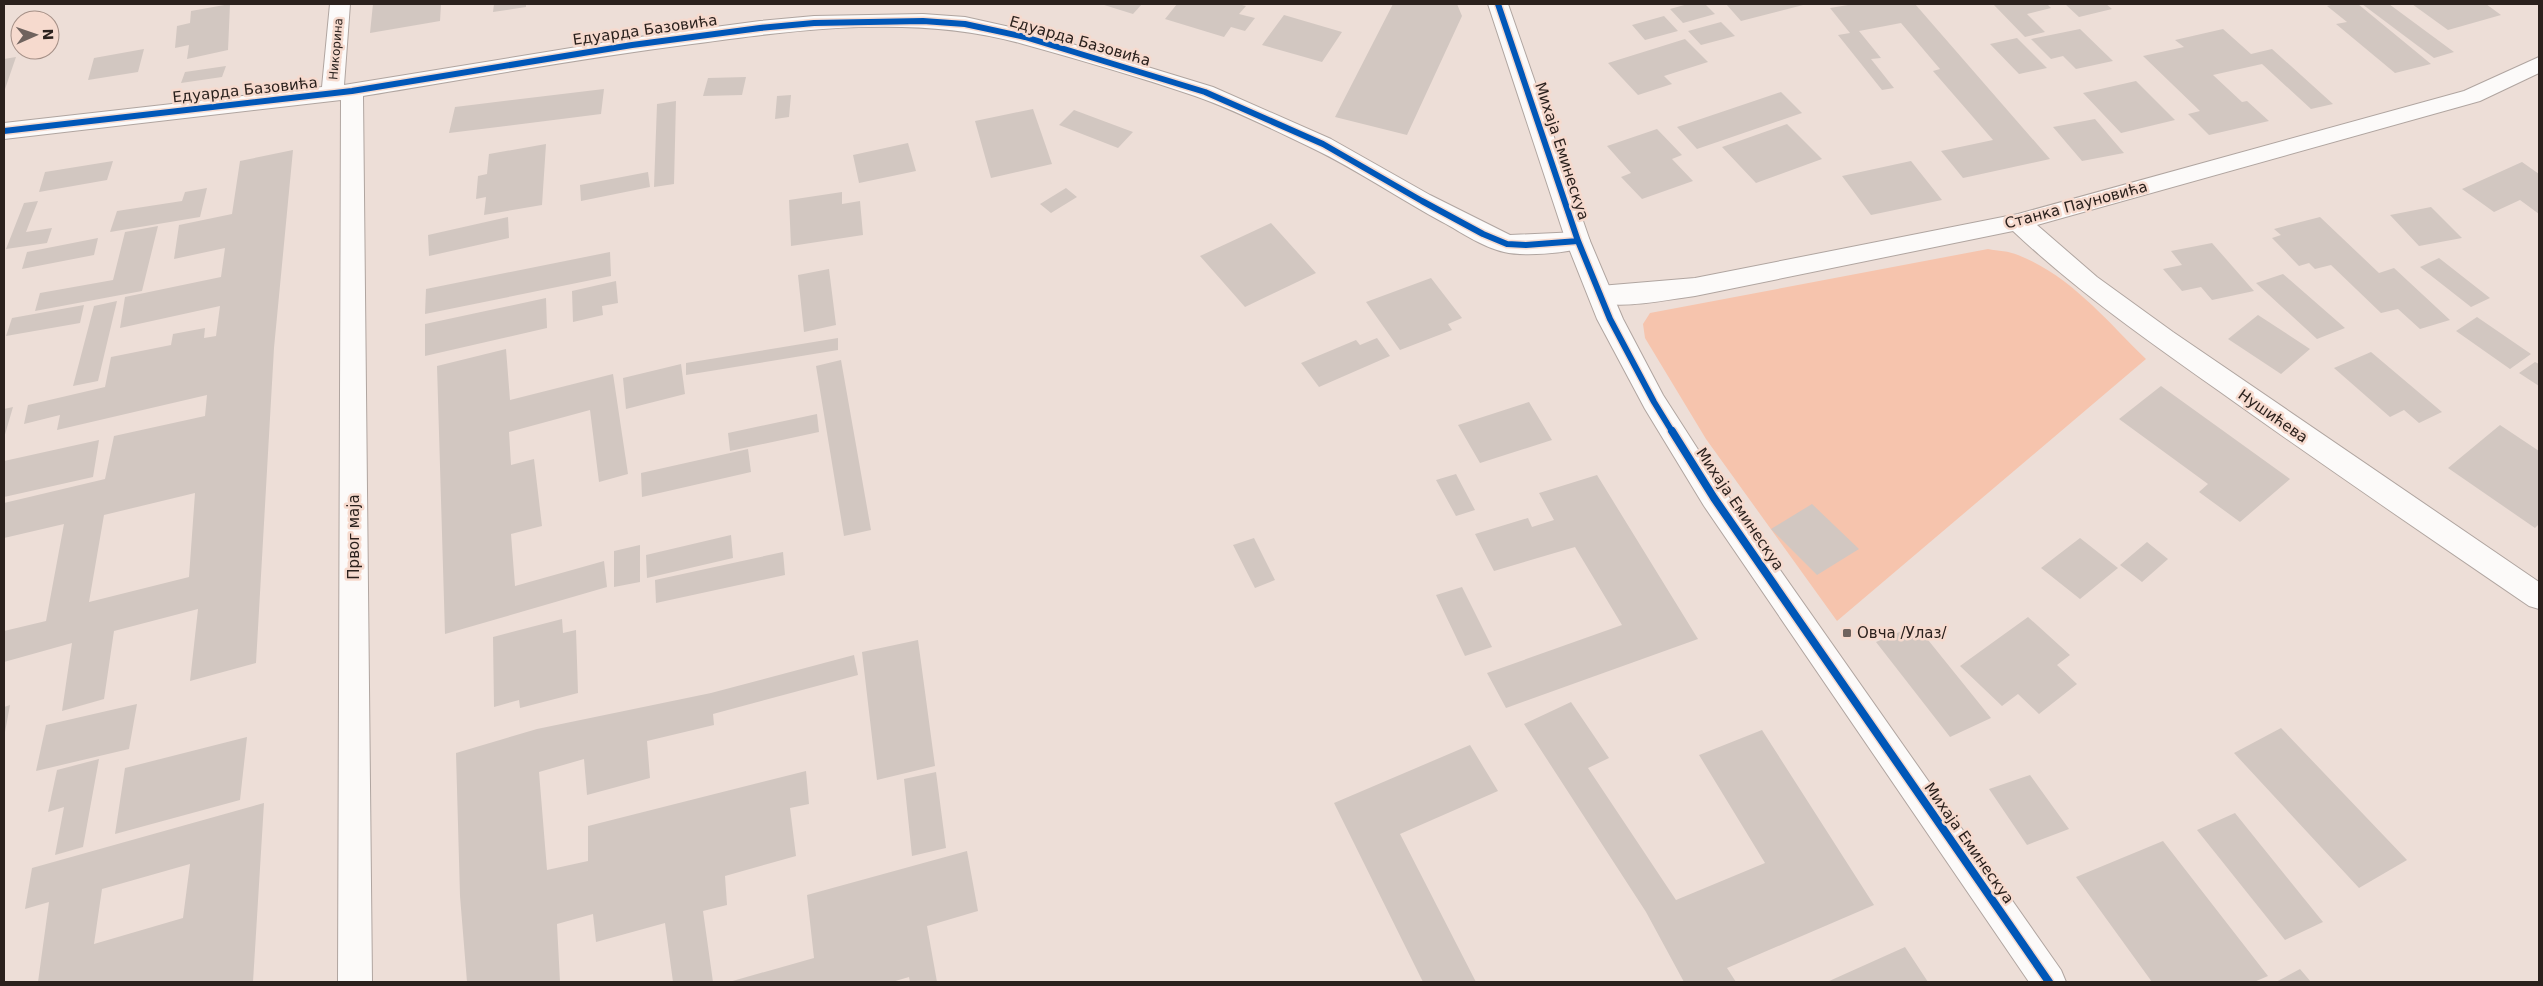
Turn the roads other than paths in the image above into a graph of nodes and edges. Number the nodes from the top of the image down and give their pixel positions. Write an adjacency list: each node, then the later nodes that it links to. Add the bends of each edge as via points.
1 (340, 4): 4 (street, Никорина)
2 (1498, 4): 7 (street, Михаја Еминескуа)
3 (2539, 64): 6 (street, Станка Пауновића, via 2472,96)
4 (342, 92): 5 (street, Едуарда Базовића); 7 (street, Едуарда Базовића, via 632,45 760,28 868,21 965,24 1025,37 1213,96 1323,144 1422,201 1507,244); 10 (street, Првог маја)
5 (4, 131)
6 (2018, 222): 8 (street, Станка Пауновића, via 1695,287 1645,294); 9 (street, Нушићева, via 2097,291 2300,435)
7 (1578, 241): 8 (street, Михаја Еминескуа)
8 (1600, 295): 11 (street, Михаја Еминескуа, via 1654,402 1714,498)
9 (2539, 597)
10 (355, 982)
11 (2049, 982)

